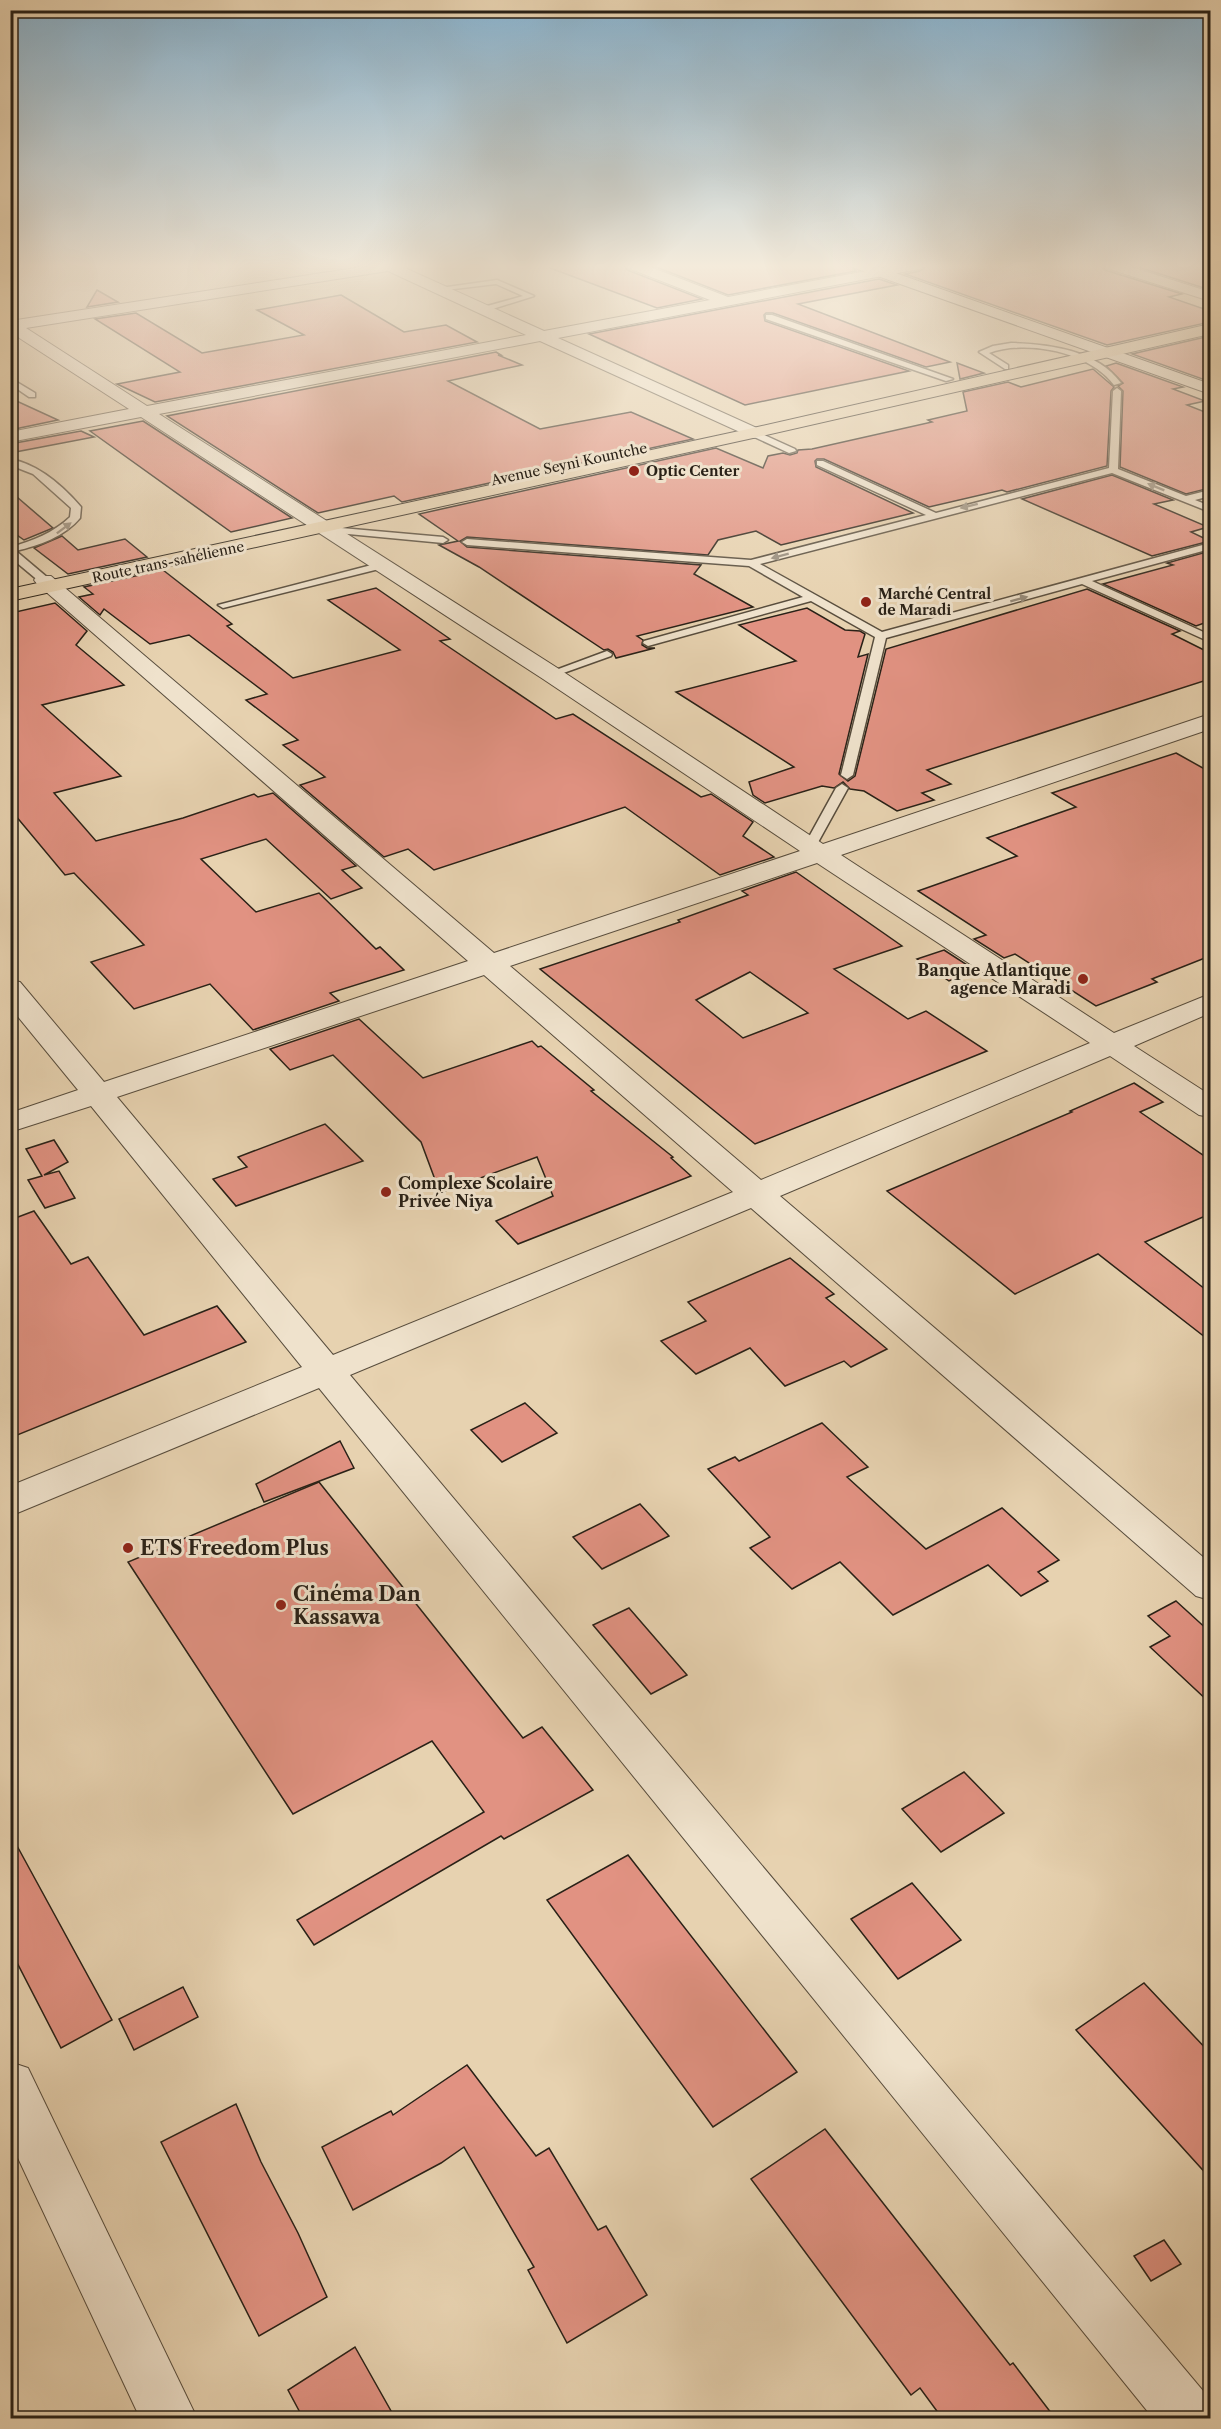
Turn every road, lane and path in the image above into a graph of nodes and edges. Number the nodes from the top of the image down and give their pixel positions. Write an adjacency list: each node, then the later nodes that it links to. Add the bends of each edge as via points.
1 (93, 378): 12 (street)
2 (319, 378): 12 (street)
3 (632, 378): 13 (street)
4 (953, 378): 8 (highway, Avenue Seyni Kountche)
5 (976, 378): 13 (highway, Avenue Seyni Kountche)
6 (1112, 378): 18 (lane, via 1117,387)
7 (1174, 378): 10 (street)
8 (950, 379): 13 (highway, Avenue Seyni Kountche)
9 (10, 380): 11 (lane)
10 (1210, 389)
11 (32, 395)
12 (145, 412): 14 (street); 23 (street)
13 (746, 430): 15 (lane); 23 (highway, Avenue Seyni Kountche)
14 (10, 437)
15 (792, 451)
16 (10, 462): 27 (lane, one-way to 16, via 63,530 75,518 76,507 34,471)
17 (820, 464): 22 (lane)
18 (1113, 470): 20 (lane, one-way to 18); 22 (lane, one-way to 22)
19 (1210, 493): 20 (lane)
20 (1186, 499): 21 (lane)
21 (1210, 509)
22 (933, 515): 28 (lane, one-way to 28)
23 (315, 526): 24 (lane); 29 (street); 31 (highway, Route trans-sahélienne); 31 (highway, Route trans-sahélienne)
24 (443, 540)
25 (467, 542): 28 (lane)
26 (1210, 546): 30 (lane)
27 (10, 550): 31 (lane)
28 (751, 563): 33 (lane)
29 (383, 565): 34 (lane); 39 (street)
30 (1085, 582): 35 (lane, one-way to 30); 36 (lane)
31 (48, 583): 32 (highway, Route trans-sahélienne); 44 (street)
32 (11, 593)
33 (814, 597): 35 (lane); 37 (lane)
34 (223, 605)
35 (881, 636): 41 (lane)
36 (1210, 639)
37 (648, 643)
38 (607, 654): 39 (lane)
39 (551, 674): 43 (street)
40 (1210, 721): 43 (street)
41 (847, 775)
42 (842, 789): 43 (lane)
43 (816, 850): 44 (street); 47 (street)
44 (491, 964): 48 (street); 51 (street)
45 (10, 988): 48 (street)
46 (1210, 1003): 47 (street)
47 (1111, 1044): 49 (street); 51 (street)
48 (97, 1094): 50 (street); 52 (street)
49 (1210, 1108)
50 (10, 1123)
51 (756, 1194): 52 (street); 54 (street)
52 (327, 1371): 53 (street); 57 (street)
53 (10, 1502)
54 (1210, 1585)
55 (10, 2085): 56 (street)
56 (169, 2418)
57 (1189, 2418)

